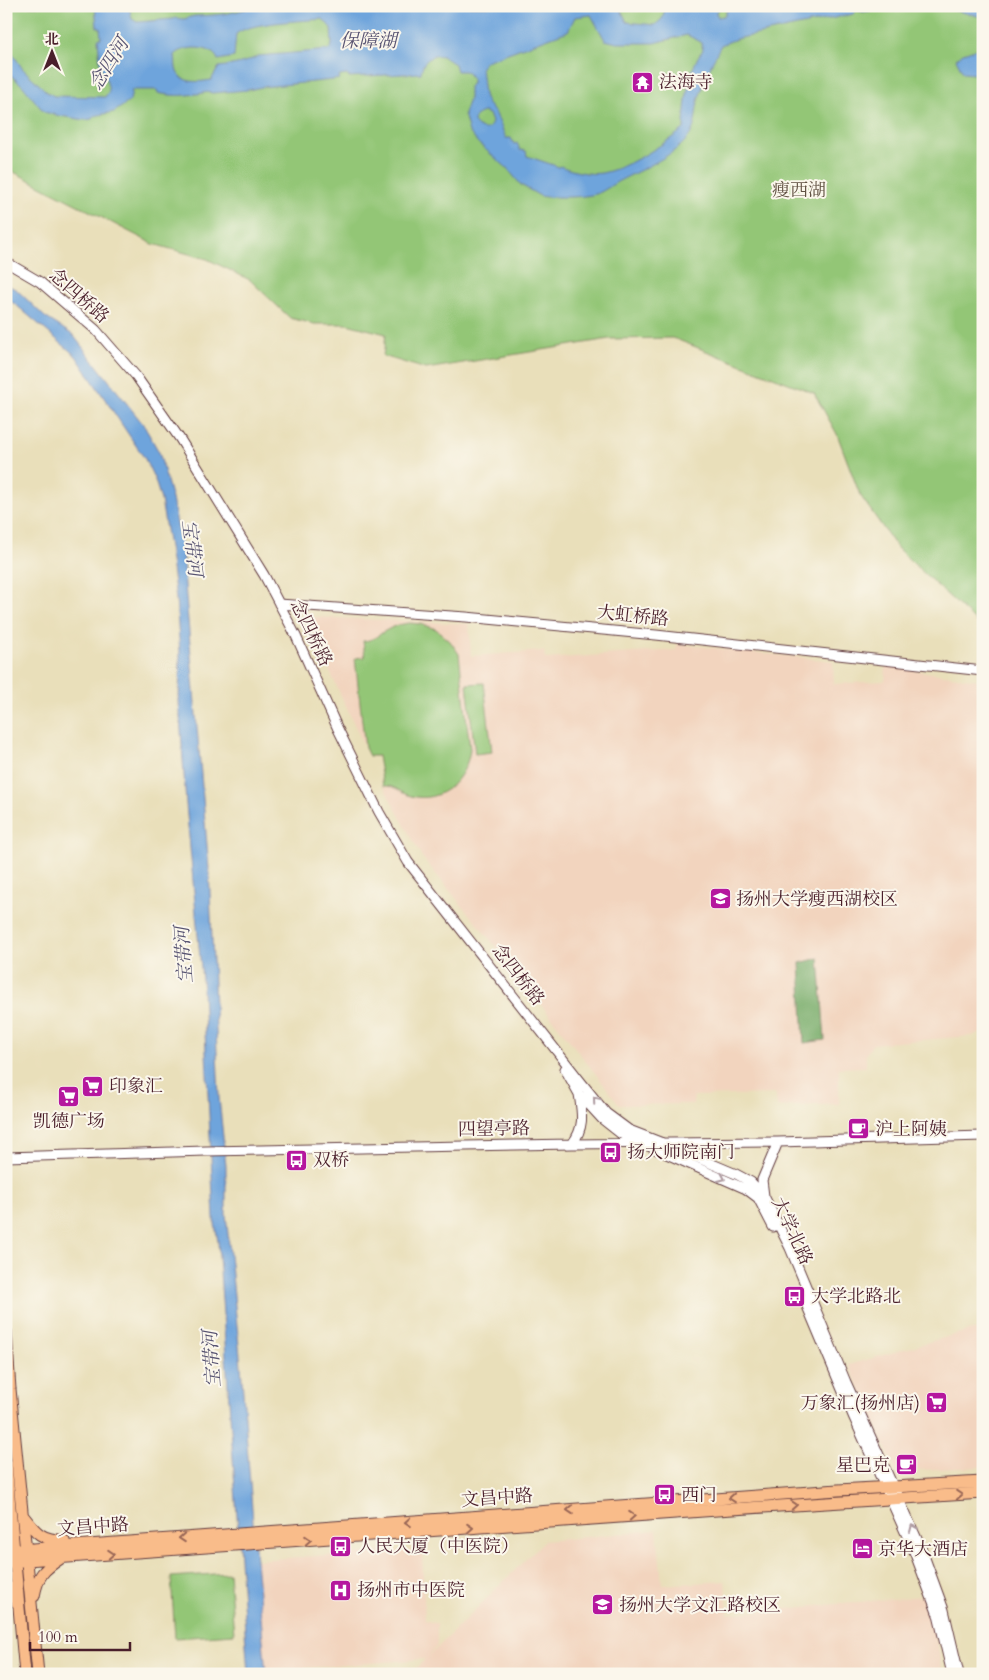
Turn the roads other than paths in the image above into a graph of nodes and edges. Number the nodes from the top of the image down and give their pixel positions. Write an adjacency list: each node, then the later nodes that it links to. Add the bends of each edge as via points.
1 (6, 262): 2 (street, 念四桥路, via 40,282 96,330 136,376 180,439)
2 (279, 604): 3 (street, 大虹桥路, via 476,618); 4 (street, 念四桥路, via 379,812 408,862)
3 (983, 670)
4 (553, 1046): 5 (street, 念四桥路); 10 (street, 念四桥路, one-way to 4, via 629,1130 606,1113)
5 (579, 1094): 8 (street, 念四桥路, via 621,1134); 9 (street, via 582,1116 579,1134)
6 (983, 1136): 7 (street, 四望亭路)
7 (778, 1142): 10 (street, 四望亭路); 12 (street, via 762,1180)
8 (645, 1143): 9 (street, 四望亭路); 10 (street, 四望亭路); 16 (street, 大学北路, one-way to 16, via 746,1188 758,1198 784,1250 851,1410)
9 (572, 1144): 11 (street, 四望亭路)
10 (665, 1144): 12 (street, 大学北路, via 751,1182)
11 (6, 1157)
12 (764, 1196): 16 (street, 大学北路, via 790,1248)
13 (6, 1331): 20 (main road)
14 (6, 1463): 19 (main road)
15 (983, 1482): 16 (main road, 文昌中路)
16 (890, 1487): 18 (street, 大学北路); 22 (main road, 文昌中路, one-way to 22)
17 (983, 1493): 18 (main road, 文昌中路, one-way to 17)
18 (895, 1499): 22 (main road, 文昌中路, one-way to 18); 33 (street, 大学北路, via 938,1615); 34 (street, 大学北路, one-way to 18, via 944,1610 922,1550)
19 (10, 1504): 21 (main road); 26 (main road)
20 (23, 1516): 24 (main road, via 36,1533 50,1540); 25 (main road)
21 (6, 1520)
22 (258, 1538): 23 (main road, 文昌中路)
23 (232, 1540): 24 (main road, 文昌中路, one-way to 24); 27 (main road, 文昌中路, one-way to 23)
24 (92, 1544): 25 (main road, 文昌中路)
25 (27, 1554): 26 (main road); 27 (main road, 文昌中路); 30 (main road)
26 (10, 1556): 29 (main road)
27 (62, 1558): 30 (main road, via 46,1568 37,1581)
28 (6, 1585): 29 (main road)
29 (19, 1608): 31 (main road)
30 (32, 1609): 32 (main road)
31 (25, 1674)
32 (38, 1674)
33 (952, 1674)
34 (960, 1674)

